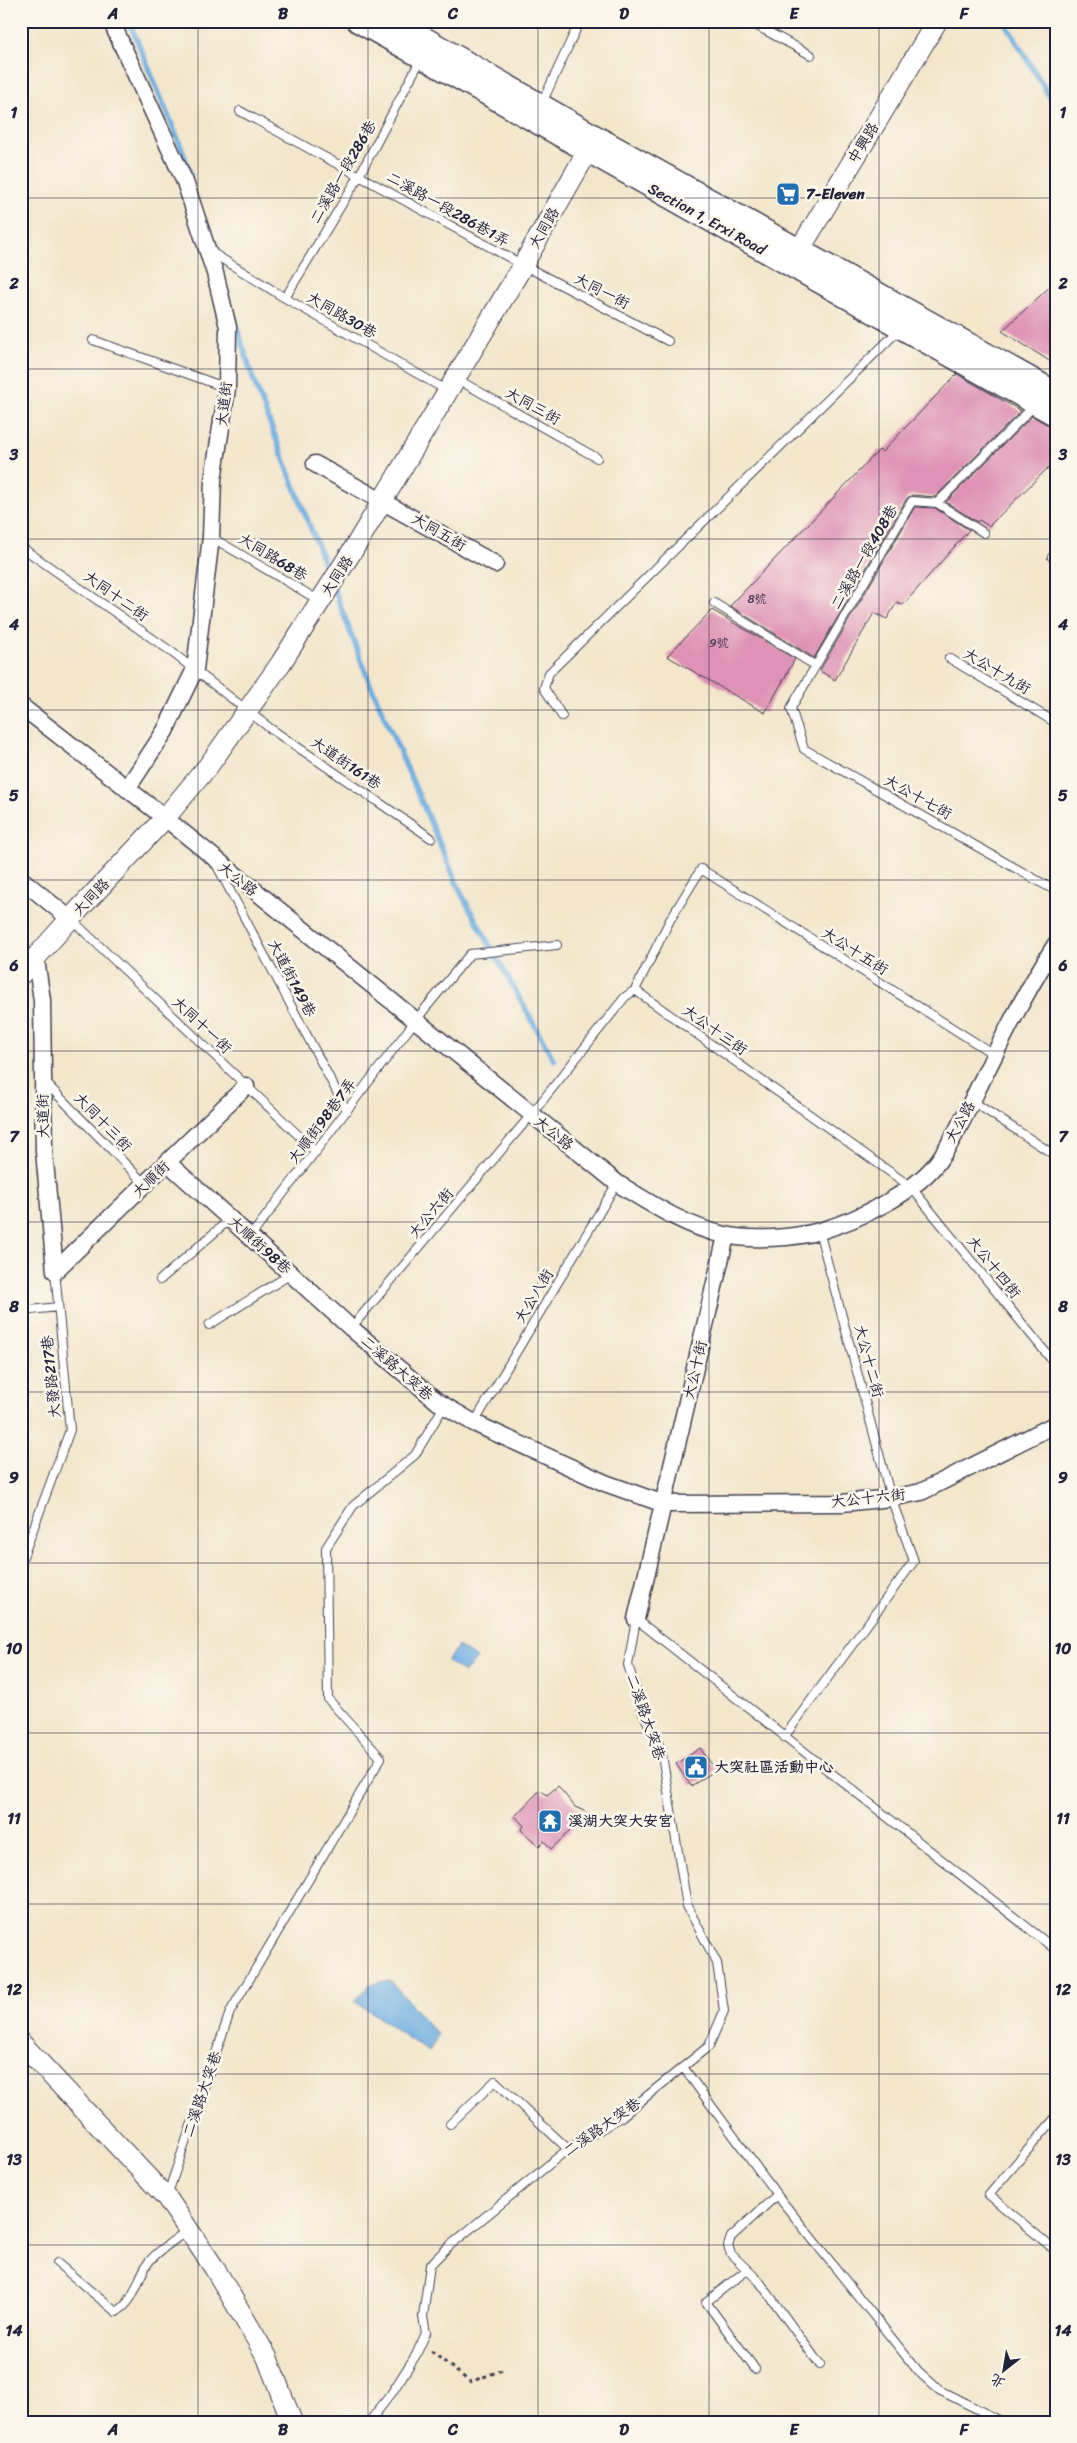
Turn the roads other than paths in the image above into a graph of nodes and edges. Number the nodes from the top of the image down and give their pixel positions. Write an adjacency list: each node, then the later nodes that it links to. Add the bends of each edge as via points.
1 (111, 21): 13 (street, 大道街, via 185,182)
2 (358, 21): 8 (main road, Section 1, Erxi Road)
3 (394, 21): 10 (main road, Section 1, Erxi Road)
4 (580, 21): 10 (lane)
5 (748, 21): 7 (lane)
6 (937, 21): 14 (street, 中興路)
7 (811, 55)
8 (422, 58): 10 (main road, Section 1, Erxi Road); 12 (lane, 二溪路一段286巷)
9 (240, 111): 12 (lane, 二溪路一段286巷1弄)
10 (537, 113): 11 (main road, Section 1, Erxi Road)
11 (591, 145): 14 (main road, Section 1, Erxi Road); 15 (street, 大同路)
12 (359, 176): 15 (lane, 二溪路一段286巷1弄); 16 (lane, 二溪路一段286巷)
13 (208, 250): 16 (lane, 大同路30巷); 21 (street, 大道街, via 228,327)
14 (794, 257): 17 (main road, Section 1, Erxi Road); 22 (main road, Section 1, Erxi Road)
15 (523, 265): 19 (lane, 大同一街); 20 (street, 大同路)
16 (285, 298): 20 (lane, 大同路30巷)
17 (901, 328): 22 (main road, Section 1, Erxi Road); 40 (lane, via 549,673 544,688)
18 (92, 340): 21 (lane)
19 (668, 341)
20 (452, 385): 24 (lane, 大同三街); 26 (street, 大同路)
21 (227, 388): 29 (street, 大道街, via 213,480)
22 (1046, 395): 23 (main road, Section 1, Erxi Road); 27 (lane)
23 (1056, 415)
24 (597, 458)
25 (316, 464): 26 (street, 大同五街)
26 (383, 500): 31 (street, 大同五街); 32 (street, 大同路)
27 (938, 503): 28 (lane); 35 (lane, 二溪路一段408巷, via 912,501)
28 (984, 533)
29 (211, 537): 32 (lane, 大同路68巷); 36 (street, 大道街)
30 (21, 547): 36 (lane, 大同十二街)
31 (495, 564)
32 (328, 589): 39 (street, 大同路, via 281,663)
33 (714, 603): 35 (lane)
34 (949, 658): 41 (lane, 大公十九街)
35 (816, 666): 38 (lane, 二溪路一段408巷)
36 (194, 669): 39 (lane, 大同十二街); 42 (street, 大道街, via 165,731)
37 (21, 706): 42 (street, 大公路)
38 (791, 708): 47 (lane, 大公十七街, via 804,749)
39 (245, 711): 43 (street, 大同路, via 209,765); 44 (lane, 大道街161巷)
40 (562, 716)
41 (1056, 723)
42 (127, 789): 43 (street, 大公路)
43 (166, 818): 45 (street, 大公路); 48 (street, 大同路)
44 (432, 838)
45 (213, 858): 54 (street, 大公路); 59 (lane, 大道街149巷)
46 (21, 879): 48 (street)
47 (1056, 891)
48 (70, 919): 51 (street, 大同路); 57 (lane, 大同十一街)
49 (1056, 944): 55 (street, 大公路)
50 (557, 945): 54 (lane, 大順街98巷7弄, via 470,954)
51 (36, 960): 52 (street, 大同路); 56 (street, 大道街, via 42,1000)
52 (21, 974)
53 (636, 990): 55 (lane, 大公十五街, via 670,920 702,869); 60 (lane, via 625,997); 66 (lane, 大公十三街)
54 (415, 1022): 59 (lane, 大順街98巷7弄); 60 (street, 大公路)
55 (994, 1055): 58 (street, 大公路)
56 (42, 1079): 65 (lane, 大同十三街); 71 (street, 大道街, via 44,1151)
57 (246, 1086): 61 (lane, 大同十一街); 63 (street, 大順街)
58 (972, 1101): 62 (lane); 66 (street, 大公路, via 938,1161)
59 (347, 1111): 61 (lane, 大順街98巷7弄)
60 (531, 1115): 64 (street, 大公路); 77 (lane, 大公六街)
61 (316, 1152): 70 (lane, 大順街98巷7弄)
62 (1056, 1156)
63 (168, 1163): 65 (street, 大順街); 67 (street, 大順街98巷)
64 (617, 1183): 69 (street, 大公路, via 667,1213); 80 (lane, 大公八街)
65 (146, 1184): 71 (street, 大順街)
66 (911, 1187): 68 (street, 大公路, via 875,1209); 78 (lane, 大公十四街)
67 (230, 1219): 70 (street, 大順街98巷); 73 (lane)
68 (819, 1231): 69 (street, 大公路, via 752,1238); 82 (lane, 大公十二街)
69 (726, 1236): 83 (street, 大公十街)
70 (250, 1237): 72 (street, 大順街98巷)
71 (55, 1271): 74 (lane, 大發路217巷)
72 (291, 1274): 76 (lane); 77 (street, 大順街98巷)
73 (160, 1280)
74 (58, 1307): 75 (lane); 84 (lane, 大發路217巷, via 70,1430)
75 (21, 1311)
76 (209, 1325)
77 (351, 1328): 79 (street, 二溪路大突巷)
78 (1056, 1365)
79 (444, 1406): 80 (street, 二溪路大突巷); 94 (lane, 二溪路大突巷, via 415,1455 353,1506 326,1548 328,1699 381,1758 230,2012)
80 (474, 1423): 83 (street, 二溪路大突巷, via 605,1483)
81 (1056, 1424): 82 (street, 大公十六街, via 921,1492)
82 (891, 1498): 83 (street, 大公十六街, via 842,1503); 86 (lane, 大公十二街, via 914,1561)
83 (664, 1504): 85 (street, 大公十街)
84 (21, 1562)
85 (636, 1619): 86 (lane); 89 (lane, 二溪路大突巷, via 628,1665 644,1715 661,1749 687,1906 717,1963 724,2011 710,2046)
86 (784, 1737): 87 (lane)
87 (1056, 1950)
88 (21, 2043): 94 (street)
89 (683, 2067): 92 (lane, 二溪路大突巷, via 621,2117); 93 (lane)
90 (1056, 2117): 96 (lane, via 989,2195)
91 (450, 2124): 92 (lane, via 496,2081)
92 (568, 2149): 102 (lane, 二溪路大突巷, via 430,2265 424,2317 426,2333 391,2394)
93 (777, 2195): 98 (lane, via 731,2237 728,2246 731,2254); 103 (lane, via 918,2371 939,2390)
94 (167, 2198): 95 (street)
95 (188, 2230): 97 (lane, via 148,2263 140,2283 124,2307 116,2312); 101 (street, via 267,2357)
96 (1056, 2251)
97 (57, 2263)
98 (747, 2270): 99 (lane); 100 (lane, via 706,2302)
99 (820, 2365)
100 (755, 2369)
101 (292, 2422)
102 (369, 2422)
103 (1003, 2422)

